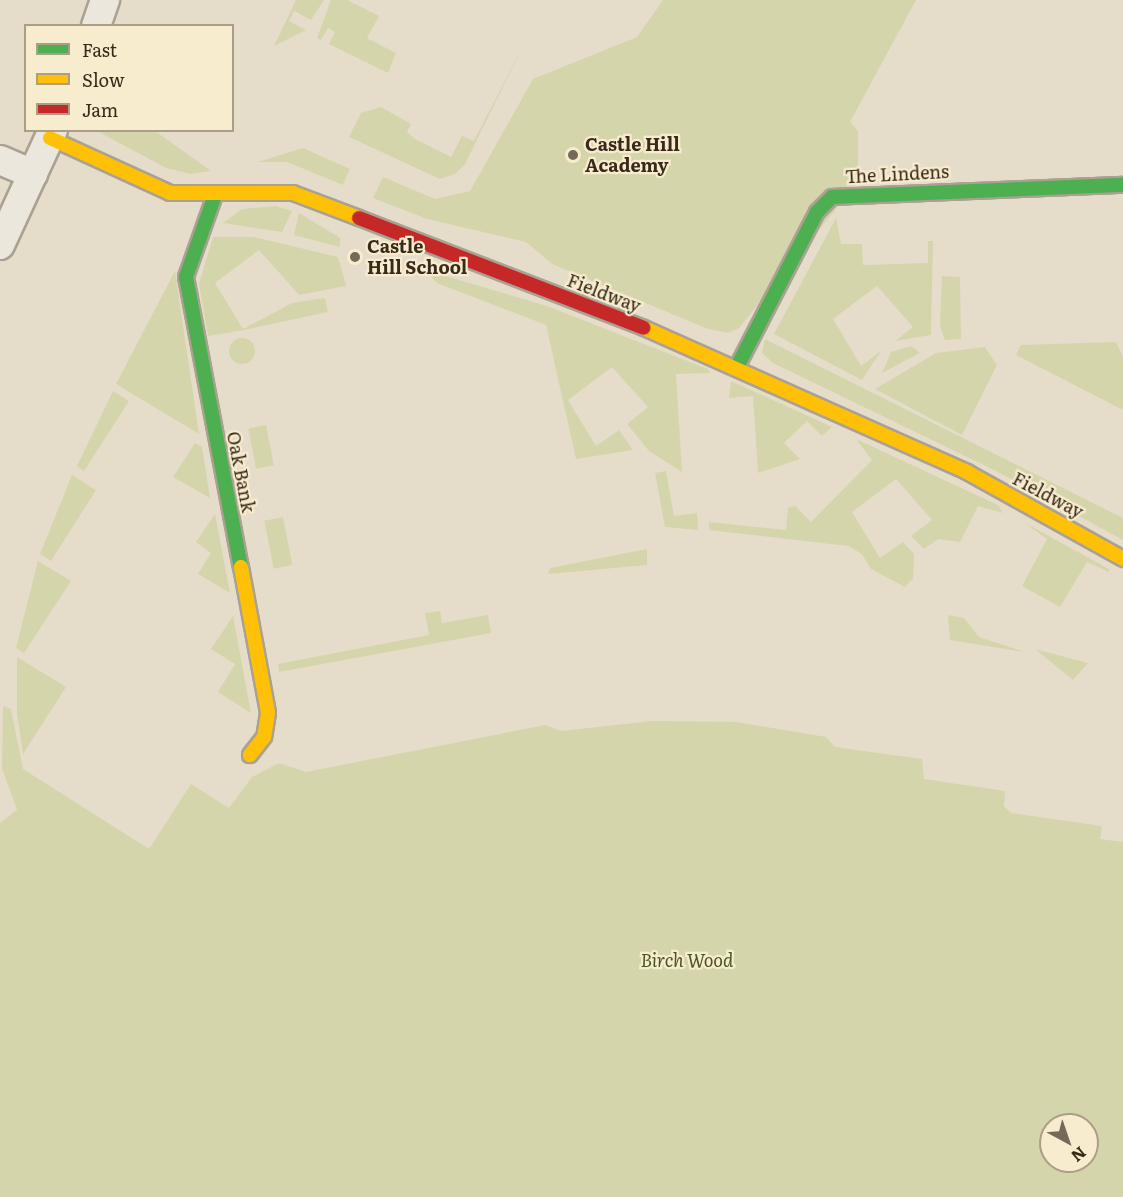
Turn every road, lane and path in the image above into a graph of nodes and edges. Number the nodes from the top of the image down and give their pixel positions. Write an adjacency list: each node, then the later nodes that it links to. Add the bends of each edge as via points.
1 (105, 0): 2 (street)
2 (97, 24)
3 (52, 134): 5 (street); 7 (street, Fieldway, via 160,190)
4 (0, 160): 5 (street)
5 (33, 174): 8 (street)
6 (1123, 185): 9 (street, The Lindens, via 832,197 817,212)
7 (214, 195): 9 (street, Fieldway, via 260,189 293,193); 11 (street, Oak Bank, via 186,277 268,713 264,737)
8 (0, 245)
9 (738, 365): 10 (street, Fieldway, via 977,478)
10 (1123, 559)
11 (250, 755)

